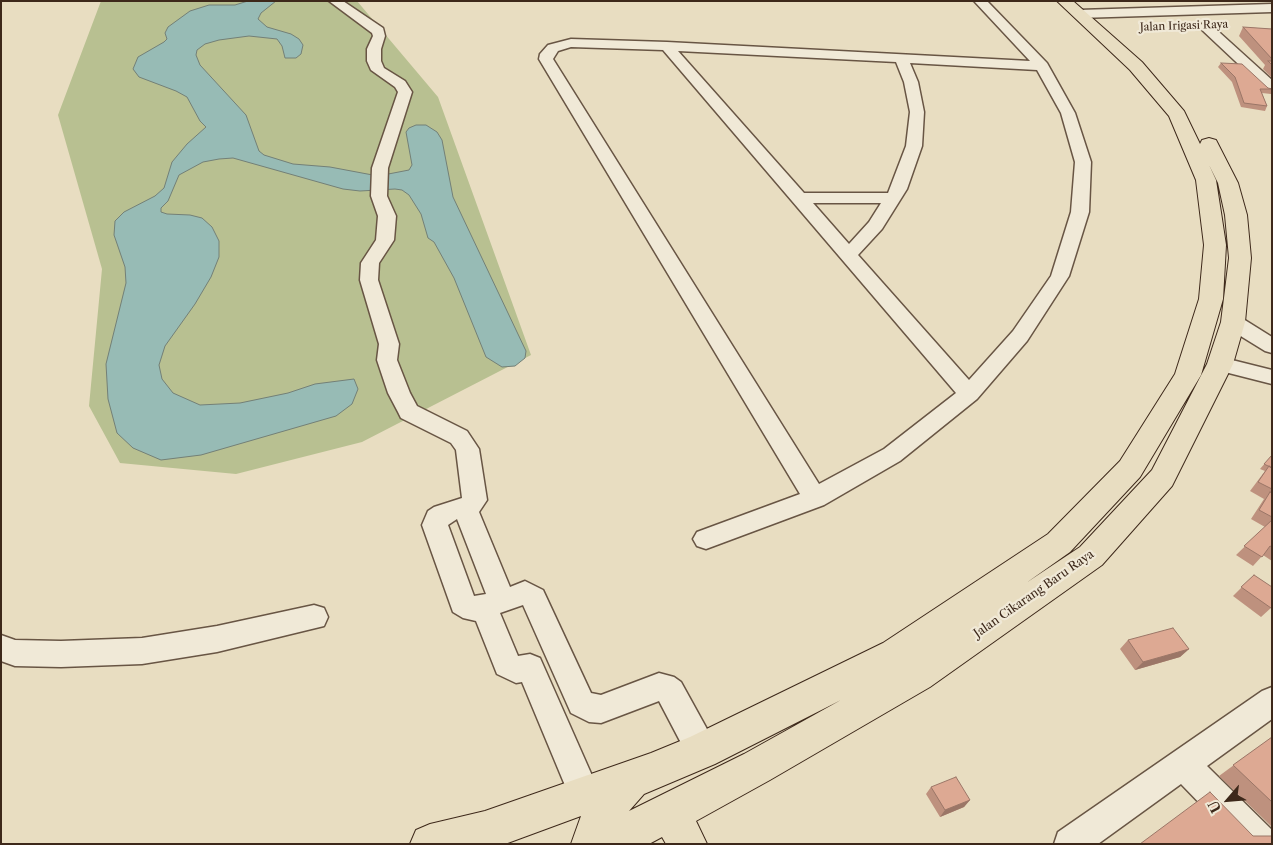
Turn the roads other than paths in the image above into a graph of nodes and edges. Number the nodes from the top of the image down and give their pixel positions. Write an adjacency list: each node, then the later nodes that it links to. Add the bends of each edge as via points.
1 (334, 1): 24 (street, via 378,31 374,61 378,70 400,84 405,92 380,168 379,196 387,216 386,240 370,263 369,280 389,344 388,360 409,412 459,437 467,449 475,500)
2 (980, 1): 13 (street)
3 (1144, 1): 7 (street)
4 (1170, 1): 6 (street)
5 (1272, 8): 6 (street, Jalan Irigasi Raya)
6 (1184, 11): 7 (street, Jalan Irigasi Raya)
7 (1096, 19): 18 (main road, Jalan Cikarang Baru Raya, via 1156,68 1196,116 1228,183 1236,215 1240,258); 32 (main road, via 1178,115 1206,180 1215,245 1211,299 1188,375 1130,469 1059,543 895,654)
8 (1224, 25): 11 (street, Jalan Irigasi Raya, via 1200,26)
9 (667, 46): 10 (street); 15 (street); 23 (street, via 571,43 553,48 546,59)
10 (901, 58): 13 (street); 16 (street, via 911,82 917,112 914,146)
11 (1247, 62): 12 (street); 14 (street)
12 (1264, 63)
13 (1042, 66): 22 (street, via 1068,113 1083,162 1080,212 1060,276 1020,336)
14 (1272, 88)
15 (799, 198): 16 (street); 17 (street)
16 (893, 198): 17 (street, via 876,225)
17 (848, 255): 22 (street)
18 (1232, 322): 19 (street); 20 (main road, Jalan Cikarang Baru Raya)
19 (1272, 346)
20 (1220, 364): 21 (street); 36 (main road, Jalan Cikarang Baru Raya, via 1162,478 1091,556 918,675 757,767)
21 (1272, 377)
22 (969, 394): 23 (street, via 892,455)
23 (815, 498): 25 (street)
24 (465, 506): 26 (street); 26 (street, via 443,514 435,525 463,604 473,610)
25 (706, 539)
26 (493, 604): 29 (street, via 525,592 534,598); 30 (street, via 508,665 516,670)
27 (314, 617): 28 (street, via 217,639 142,651 61,654 15,652)
28 (1, 648)
29 (559, 656): 30 (street); 32 (street, via 581,703 589,708 601,709 664,687 671,692)
30 (530, 667): 35 (street)
31 (1272, 701): 33 (street)
32 (702, 751): 34 (main road)
33 (1183, 764): 37 (street); 41 (street)
34 (642, 776): 35 (main road); 39 (main road, via 602,813)
35 (585, 796): 38 (main road, via 485,831)
36 (679, 829): 40 (main road, Jalan Cikarang Baru Raya)
37 (1075, 842)
38 (430, 844)
39 (591, 844)
40 (603, 844)
41 (1262, 844)

